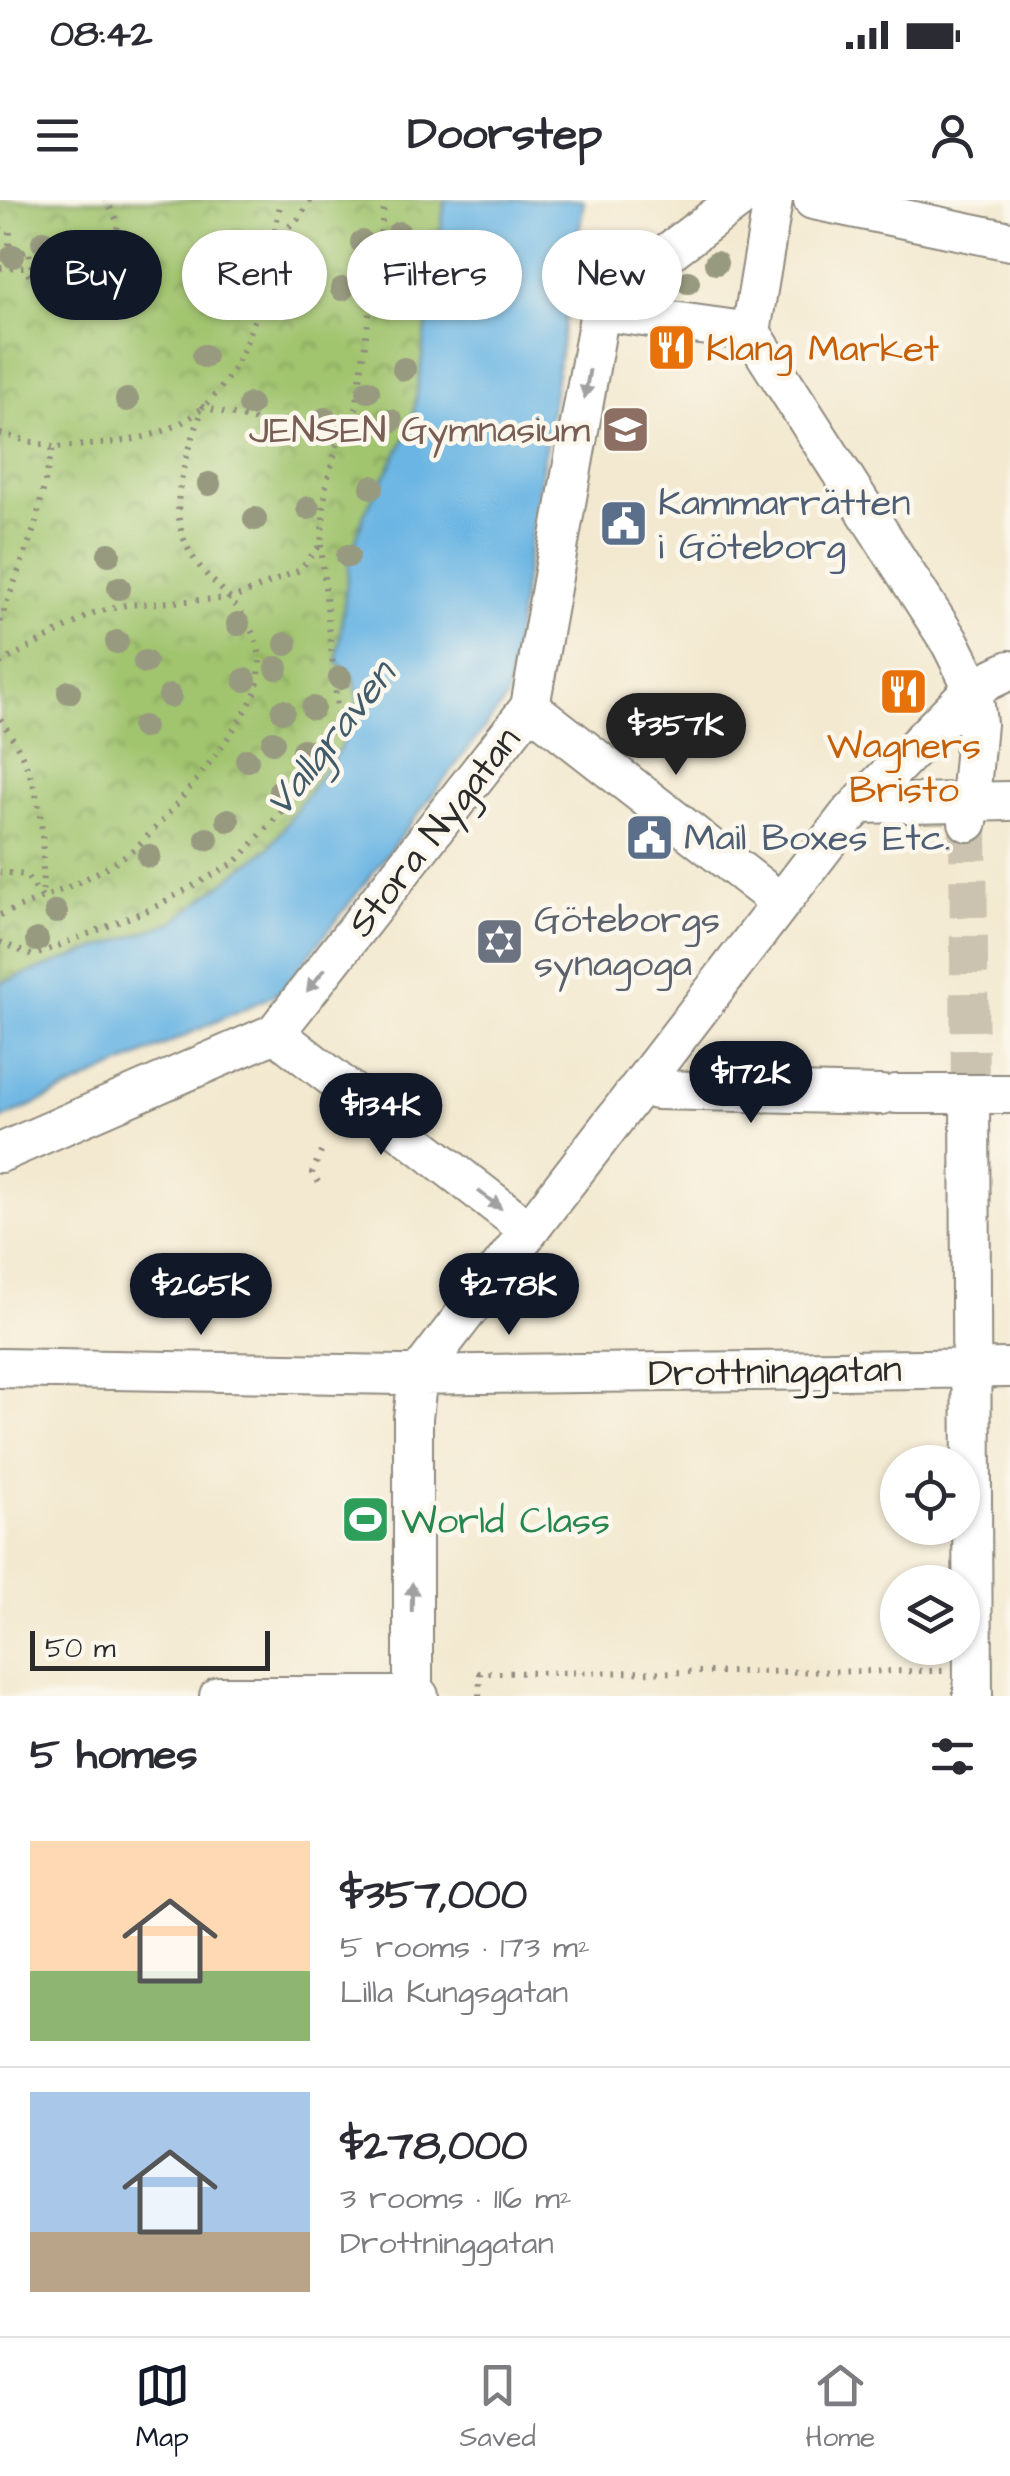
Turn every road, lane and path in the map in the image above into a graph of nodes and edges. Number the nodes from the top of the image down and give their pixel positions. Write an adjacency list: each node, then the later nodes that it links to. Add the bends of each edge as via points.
1 (106, 200): 14 (path, via 118,223 102,257 68,262 40,280 24,267)
2 (281, 200): 9 (path)
3 (312, 200): 10 (path)
4 (385, 200): 21 (path, via 356,409)
5 (738, 200): 12 (street)
6 (773, 200): 18 (street)
7 (813, 200): 11 (street)
8 (0, 229): 13 (path, via 10,232 8,256 28,249)
9 (274, 230)
10 (284, 230)
11 (1010, 241)
12 (682, 242)
13 (30, 258)
14 (0, 268)
15 (252, 320): 19 (path, via 244,352)
16 (598, 320): 29 (street, Stora Nygatan, one-way to 29)
17 (669, 320): 18 (street)
18 (751, 332): 28 (street, via 951,644)
19 (202, 406): 21 (path); 22 (path, via 169,429 123,442); 24 (path, via 175,508 194,560)
20 (0, 434): 22 (path)
21 (338, 442): 23 (path)
22 (53, 448): 25 (path, via 35,526)
23 (321, 544): 24 (path, via 300,570); 38 (path, via 338,718 293,799 236,862 153,908 32,956)
24 (234, 598): 26 (path, via 94,613); 35 (path, via 259,652 249,704 134,849 74,888)
25 (0, 622)
26 (0, 663)
27 (1010, 670): 28 (street)
28 (972, 688): 32 (street); 33 (street, via 977,724)
29 (530, 707): 36 (street); 39 (street, Stora Nygatan, one-way to 39)
30 (0, 719): 35 (path, via 34,783 45,822)
31 (1010, 802): 33 (street)
32 (859, 804): 33 (street); 36 (street)
33 (968, 812)
34 (0, 872): 35 (path, via 26,875)
35 (42, 898): 37 (path)
36 (780, 902): 40 (street)
37 (0, 914)
38 (0, 942)
39 (274, 1033): 44 (street, Stora Nygatan); 46 (street, one-way to 46)
40 (643, 1082): 41 (street, via 656,1090); 46 (street)
41 (970, 1094): 42 (street); 48 (street)
42 (1010, 1094)
43 (321, 1152): 45 (path, via 312,1173)
44 (0, 1154)
45 (322, 1188)
46 (530, 1230): 50 (street)
47 (0, 1368): 50 (street, Drottninggatan)
48 (972, 1368): 49 (street, Drottninggatan); 50 (street, Drottninggatan); 51 (street)
49 (1010, 1368)
50 (418, 1374): 52 (street, one-way to 50)
51 (973, 1683): 54 (path, via 480,1674)
52 (416, 1695): 53 (street)
53 (219, 1696)
54 (479, 1696)

